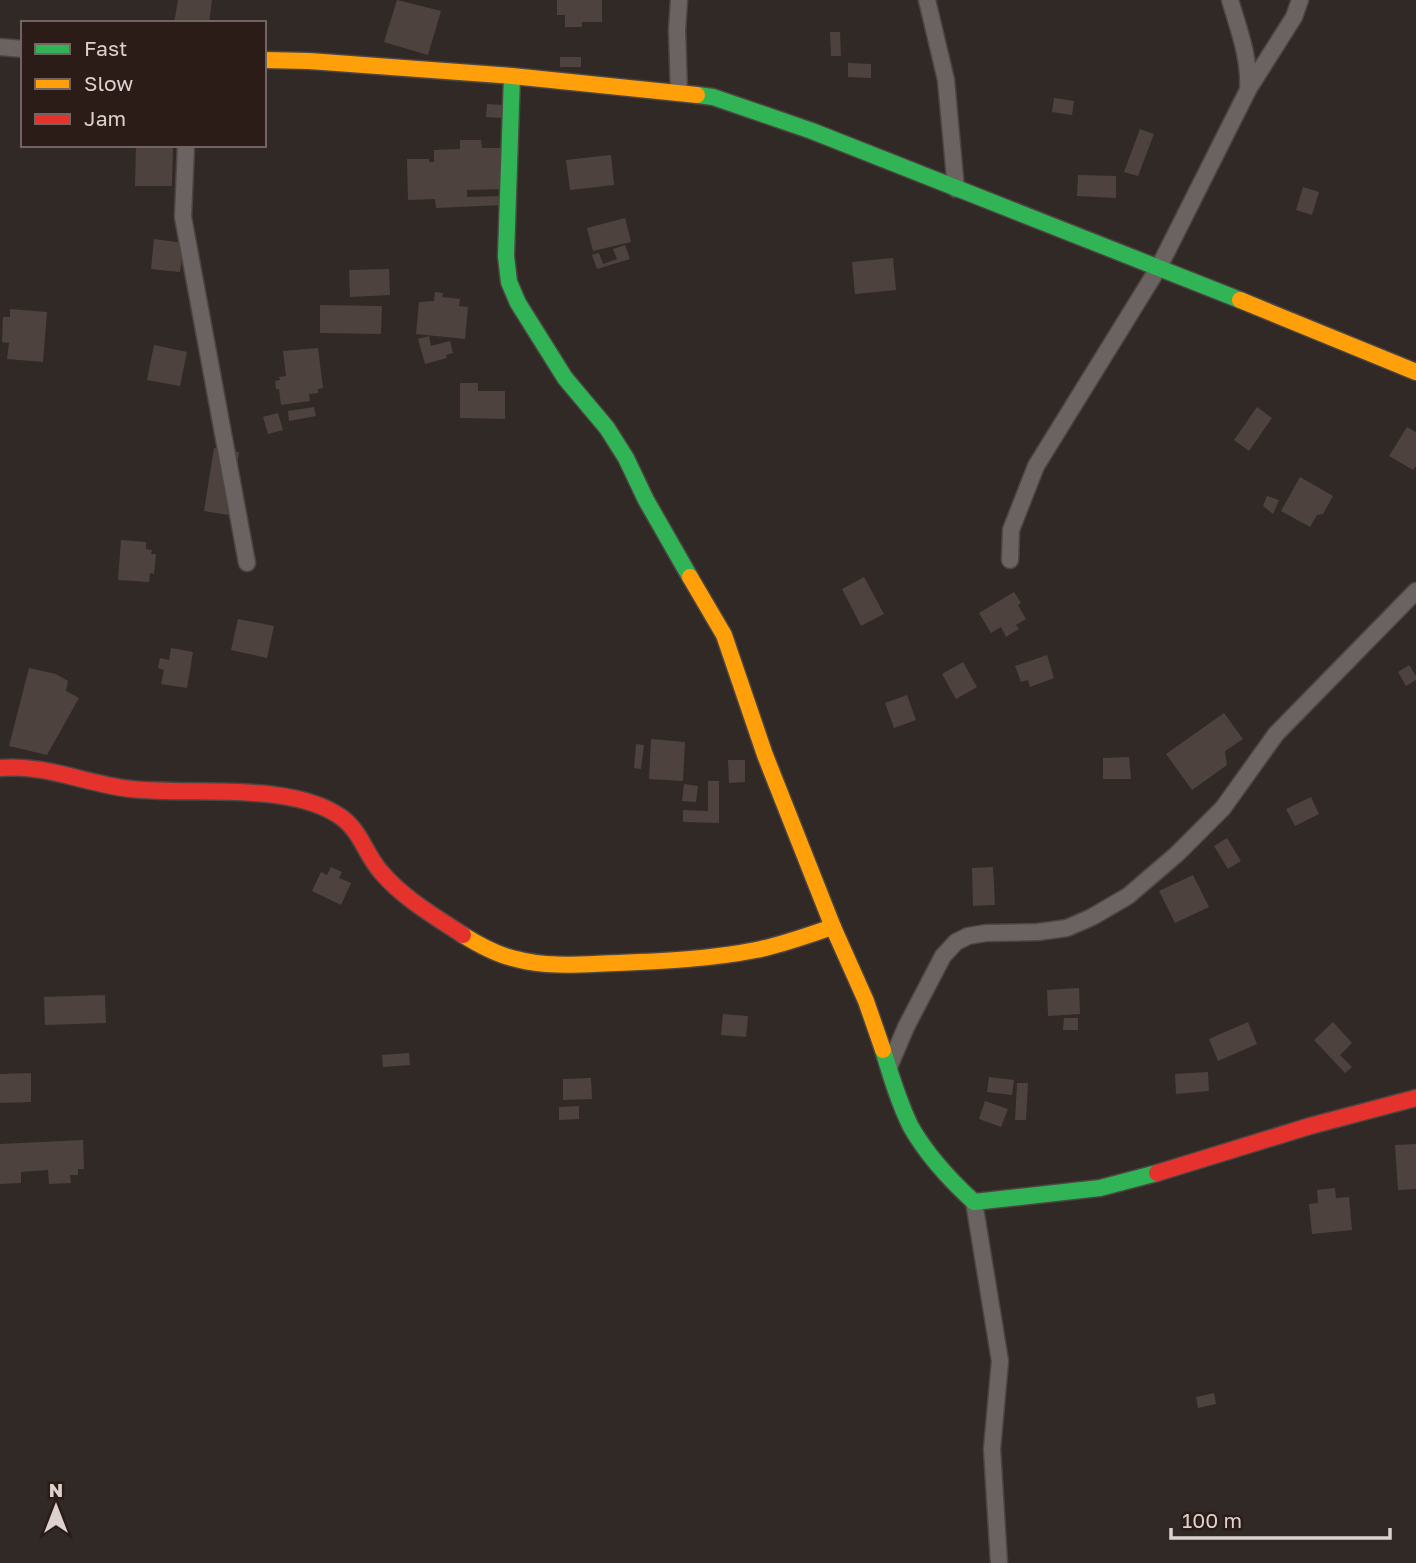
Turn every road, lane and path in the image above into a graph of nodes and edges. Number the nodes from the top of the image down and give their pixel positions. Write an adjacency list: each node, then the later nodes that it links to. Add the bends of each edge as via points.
1 (679, 0): 10 (street)
2 (927, 0): 12 (street, via 946,80)
3 (1230, 0): 9 (street, via 1249,71)
4 (1300, 0): 9 (street)
5 (0, 47): 6 (street)
6 (21, 49)
7 (266, 60): 8 (street)
8 (512, 76): 10 (street); 19 (street, via 506,212 509,282 565,378 626,458 724,635)
9 (1248, 90): 13 (street)
10 (679, 93): 12 (street, via 713,97 812,131)
11 (186, 147): 16 (street, via 183,217)
12 (956, 189): 13 (street)
13 (1159, 267): 14 (street); 15 (street, via 1036,466 1011,530)
14 (1416, 372)
15 (1010, 561)
16 (247, 563)
17 (1416, 591): 20 (street, via 1276,734 1223,808 1128,896 1067,928 977,934 956,942 943,956)
18 (0, 768): 19 (street, via 24,765 165,793 278,797 330,810 355,828 390,883 428,911 512,958 542,964 682,960 757,950)
19 (833, 927): 20 (street)
20 (889, 1067): 22 (street, via 912,1128 952,1182)
21 (1416, 1098): 22 (street, via 1100,1188)
22 (974, 1202): 23 (street, via 1000,1361 992,1449)
23 (999, 1563)

